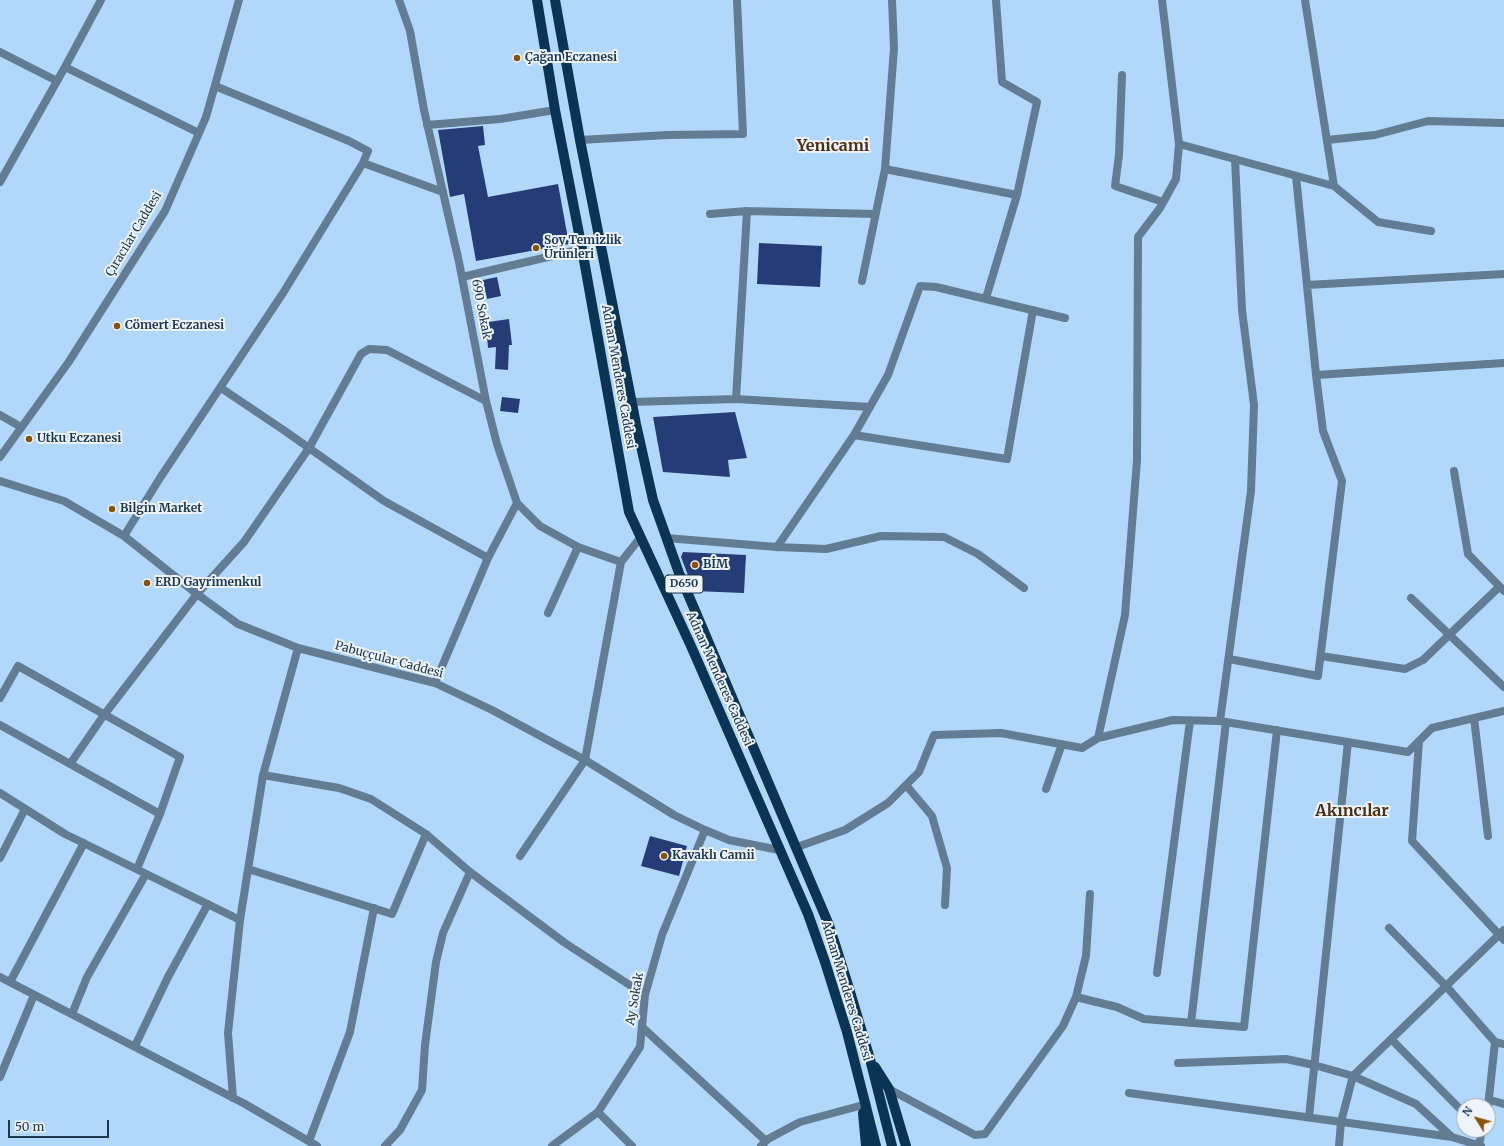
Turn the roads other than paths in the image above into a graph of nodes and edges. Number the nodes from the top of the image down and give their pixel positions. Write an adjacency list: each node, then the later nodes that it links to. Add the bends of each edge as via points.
1 (101, 0): 12 (street)
2 (239, 0): 15 (street, Çıracılar Caddesi)
3 (399, 0): 18 (street, 690 Sokak, via 410,31)
4 (537, 0): 16 (main road, Adnan Menderes Caddesi)
5 (555, 0): 20 (main road, Adnan Menderes Caddesi / D650)
6 (737, 0): 20 (street, via 744,134)
7 (892, 0): 25 (street, via 894,48)
8 (996, 0): 30 (street, via 1002,82 1038,102)
9 (1162, 0): 22 (street)
10 (1305, 0): 21 (street)
11 (0, 52): 14 (street)
12 (65, 68): 14 (street); 19 (street)
13 (1122, 75): 31 (street, via 1119,155 1115,186)
14 (57, 81): 27 (street)
15 (215, 86): 19 (street, Çıracılar Caddesi); 24 (street, via 350,141 368,151)
16 (555, 110): 18 (street, via 500,119); 36 (main road, Adnan Menderes Caddesi)
17 (1504, 123): 21 (street, via 1428,121 1375,135)
18 (428, 125): 29 (street, 690 Sokak)
19 (199, 133): 52 (street, Çıracılar Caddesi, via 165,211 68,363)
20 (580, 140): 49 (main road, Adnan Menderes Caddesi / D650)
21 (1327, 140): 28 (street)
22 (1179, 144): 23 (street); 31 (street, via 1176,179)
23 (1235, 159): 26 (street); 74 (street, via 1242,310 1254,405 1251,491)
24 (363, 163): 29 (street); 46 (street)
25 (885, 169): 30 (street); 34 (street)
26 (1296, 176): 28 (street); 40 (street)
27 (0, 182)
28 (1334, 186): 35 (street, via 1378,222)
29 (443, 192): 38 (street, 690 Sokak)
30 (1017, 195): 41 (street)
31 (1164, 202): 85 (street, via 1138,237 1137,460 1126,615)
32 (748, 211): 33 (street); 34 (street); 47 (street)
33 (710, 214)
34 (875, 214): 39 (street)
35 (1431, 231)
36 (582, 249): 38 (street); 60 (main road, Adnan Menderes Caddesi, via 629,512)
37 (1504, 274): 40 (street)
38 (462, 277): 48 (street, 690 Sokak)
39 (862, 281)
40 (1307, 285): 45 (street)
41 (986, 298): 42 (street); 50 (street, via 920,286 888,375)
42 (1033, 310): 43 (street); 53 (street, via 1007,459)
43 (1065, 318)
44 (1504, 363): 45 (street)
45 (1316, 375): 73 (street, via 1323,431 1342,481)
46 (221, 388): 54 (street); 59 (street)
47 (736, 399): 49 (street); 50 (street)
48 (486, 401): 54 (street, via 387,350 369,349 361,354); 58 (street, 690 Sokak, via 497,444)
49 (632, 402): 61 (main road, Adnan Menderes Caddesi / D650, via 653,500)
50 (870, 407): 53 (street)
51 (0, 415): 52 (street)
52 (22, 428): 55 (street, Çıracılar Caddesi)
53 (854, 435): 62 (street)
54 (309, 448): 64 (street, via 384,502); 68 (street, via 244,542)
55 (0, 457)
56 (1454, 471): 67 (street, via 1468,554)
57 (0, 481): 59 (street, Pabuççular Caddesi, via 64,501)
58 (517, 502): 63 (street, 690 Sokak, via 540,526); 64 (street)
59 (124, 536): 68 (street, Pabuççular Caddesi)
60 (640, 538): 65 (street); 102 (main road, Adnan Menderes Caddesi, via 692,646)
61 (666, 538): 62 (street); 101 (main road, Adnan Menderes Caddesi / D650)
62 (777, 547): 66 (street, via 826,549 881,536 944,537 978,554)
63 (578, 548): 65 (street, 690 Sokak); 70 (street)
64 (488, 558): 75 (street)
65 (621, 562): 89 (street)
66 (1024, 588)
67 (1501, 589): 71 (street)
68 (197, 594): 72 (street, Pabuççular Caddesi, via 238,624); 79 (street)
69 (1411, 598): 71 (street)
70 (548, 613)
71 (1450, 634): 73 (street, via 1423,660 1405,668); 76 (street)
72 (298, 648): 75 (street, Pabuççular Caddesi); 91 (street)
73 (1321, 656): 74 (street, via 1318,676)
74 (1229, 659): 82 (street)
75 (435, 683): 89 (street, Pabuççular Caddesi, via 492,710)
76 (1504, 687)
77 (0, 698): 79 (street, via 18,666)
78 (1504, 711): 80 (street)
79 (104, 715): 90 (street); 96 (street, via 180,757)
80 (1474, 718): 86 (street, via 1432,728); 99 (street)
81 (1190, 721): 82 (street); 85 (street, via 1173,720); 116 (street)
82 (1223, 722): 84 (street); 124 (street)
83 (0, 725): 90 (street)
84 (1276, 730): 87 (street); 124 (street, via 1244,1027)
85 (1098, 738): 88 (street, via 1082,748)
86 (1419, 741): 87 (street, via 1408,752); 115 (street, via 1412,840)
87 (1348, 742): 132 (street)
88 (1062, 744): 92 (street, via 1001,732 934,735 919,772); 93 (street)
89 (585, 760): 97 (street, Pabuççular Caddesi, via 674,815); 103 (street)
90 (70, 764): 96 (street)
91 (263, 774): 98 (street, via 339,788 371,800); 106 (street)
92 (906, 785): 101 (street, via 888,803 845,830); 111 (street, via 932,816 947,868)
93 (1046, 789)
94 (0, 793): 95 (street)
95 (25, 809): 100 (street); 104 (street)
96 (160, 814): 105 (street)
97 (705, 830): 102 (street, Pabuççular Caddesi, via 729,840); 121 (street, Ay Sokak, via 662,935)
98 (426, 834): 107 (street); 112 (street, via 392,914)
99 (1488, 836)
100 (84, 843): 105 (street); 118 (street)
101 (796, 847): 130 (main road, Adnan Menderes Caddesi / D650, via 829,925)
102 (779, 850): 135 (main road, Adnan Menderes Caddesi, via 808,914 825,962)
103 (520, 856)
104 (0, 858)
105 (137, 869): 108 (street)
106 (248, 870): 112 (street); 113 (street)
107 (470, 872): 121 (street, via 566,943); 149 (street, via 443,934 438,955 425,1045 422,1090 400,1130)
108 (146, 874): 110 (street); 123 (street, via 87,977)
109 (1090, 894): 122 (street, via 1086,956)
110 (208, 904): 113 (street); 129 (street, via 168,977)
111 (945, 905)
112 (374, 908): 145 (street, via 350,1032)
113 (240, 920): 138 (street, via 228,1033)
114 (1389, 928): 119 (street)
115 (1502, 935): 119 (street)
116 (1157, 973)
117 (0, 977): 118 (street)
118 (10, 982): 120 (street)
119 (1446, 986): 126 (street); 127 (street)
120 (34, 995): 123 (street); 134 (street)
121 (645, 995): 125 (street, Ay Sokak)
122 (1076, 997): 124 (street, via 1117,1007 1144,1019); 136 (street, via 1064,1026 985,1134 975,1135)
123 (72, 1014): 129 (street)
124 (1191, 1023)
125 (642, 1027): 142 (street, Ay Sokak, via 640,1047); 147 (street)
126 (1391, 1039): 133 (street); 141 (street)
127 (1495, 1042): 128 (street); 139 (street)
128 (1504, 1044)
129 (135, 1046): 138 (street)
130 (870, 1059): 136 (main road); 154 (main road, Adnan Menderes Caddesi / D650)
131 (1178, 1063): 132 (street, via 1286,1058)
132 (1314, 1065): 133 (street); 143 (street)
133 (1353, 1076): 144 (street); 146 (street, via 1416,1104)
134 (0, 1077)
135 (861, 1087): 140 (main road); 153 (main road, Adnan Menderes Caddesi)
136 (889, 1089): 155 (main road)
137 (1129, 1093): 143 (street)
138 (233, 1098): 145 (street)
139 (1489, 1098)
140 (863, 1105): 147 (street, via 800,1122); 152 (main road)
141 (1456, 1105)
142 (598, 1112): 150 (street, Ay Sokak); 151 (street)
143 (1309, 1117): 144 (street)
144 (1341, 1122): 146 (street); 156 (street)
145 (309, 1141): 148 (street)
146 (1456, 1141): 157 (street)
147 (764, 1144)
148 (317, 1146)
149 (385, 1146)
150 (552, 1146)
151 (632, 1146)
152 (866, 1146)
153 (876, 1146)
154 (892, 1146)
155 (906, 1146)
156 (1339, 1146)
157 (1480, 1146)

